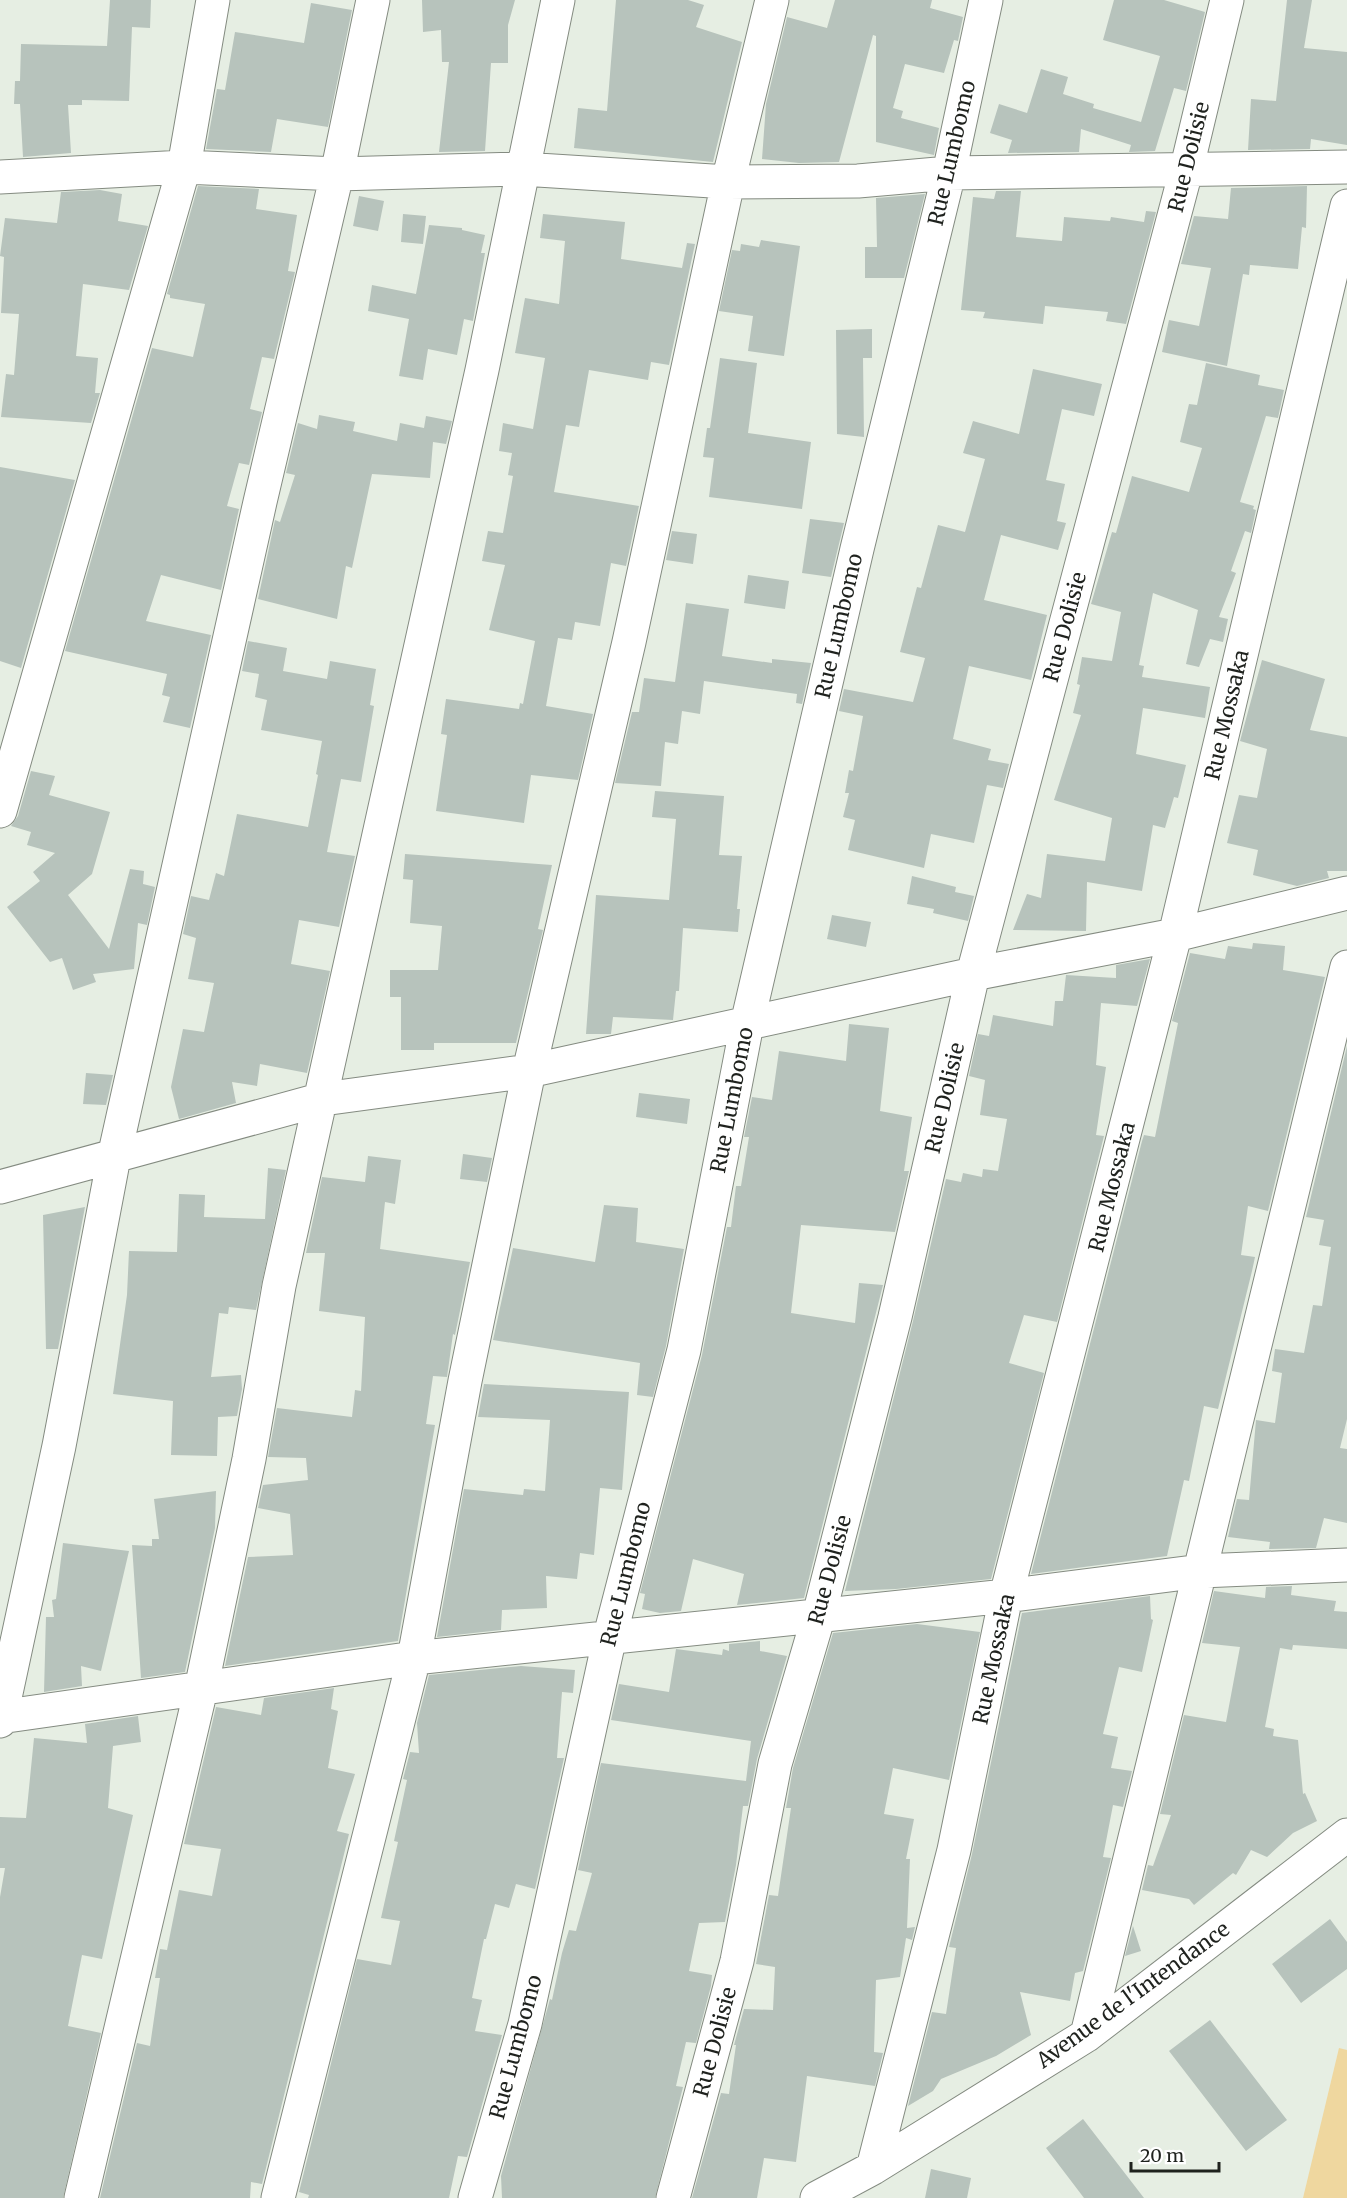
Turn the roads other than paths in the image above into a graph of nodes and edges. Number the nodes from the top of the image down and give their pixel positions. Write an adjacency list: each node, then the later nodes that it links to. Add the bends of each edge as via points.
1 (213, 0): 7 (street)
2 (373, 0): 12 (street)
3 (558, 0): 9 (street)
4 (772, 0): 14 (street)
5 (986, 0): 11 (street, Rue Lumbomo)
6 (1227, 0): 10 (street, Rue Dolisie)
7 (184, 167): 12 (street); 13 (street); 16 (street)
8 (1347, 167): 10 (street)
9 (522, 169): 12 (street); 14 (street); 23 (street, via 482,370)
10 (1186, 171): 11 (street); 20 (street, Rue Dolisie)
11 (949, 173): 14 (street, via 858,181); 21 (street, Rue Lumbomo)
12 (337, 174): 24 (street)
13 (0, 177)
14 (728, 182): 22 (street, via 631,631)
15 (1347, 206): 18 (street, Rue Mossaka)
16 (0, 811)
17 (1347, 893): 18 (street)
18 (1175, 934): 20 (street); 28 (street, Rue Mossaka)
19 (1347, 967): 27 (street)
20 (973, 974): 21 (street); 29 (street, Rue Dolisie, via 895,1317)
21 (747, 1024): 22 (street); 30 (street, Rue Lumbomo, via 684,1350)
22 (529, 1071): 23 (street); 31 (street, via 465,1381)
23 (322, 1099): 24 (street); 32 (street, via 279,1286 249,1459)
24 (114, 1157): 25 (street); 33 (street, via 59,1446)
25 (0, 1187)
26 (1347, 1565): 27 (street)
27 (1201, 1571): 28 (street); 35 (street)
28 (1006, 1596): 29 (street); 36 (street, Rue Mossaka, via 954,1851)
29 (819, 1615): 30 (street); 40 (street, Rue Dolisie, via 775,1764 737,1961)
30 (610, 1636): 31 (street); 39 (street, Rue Lumbomo, via 525,2024)
31 (414, 1658): 32 (street); 38 (street)
32 (201, 1689): 33 (street); 37 (street)
33 (0, 1718)
34 (1347, 1835): 35 (street, Avenue de l'Intendance)
35 (1086, 2035): 36 (street, Avenue de l'Intendance)
36 (873, 2168): 41 (street, Avenue de l'Intendance)
37 (81, 2198)
38 (278, 2198)
39 (475, 2198)
40 (673, 2198)
41 (817, 2198)

